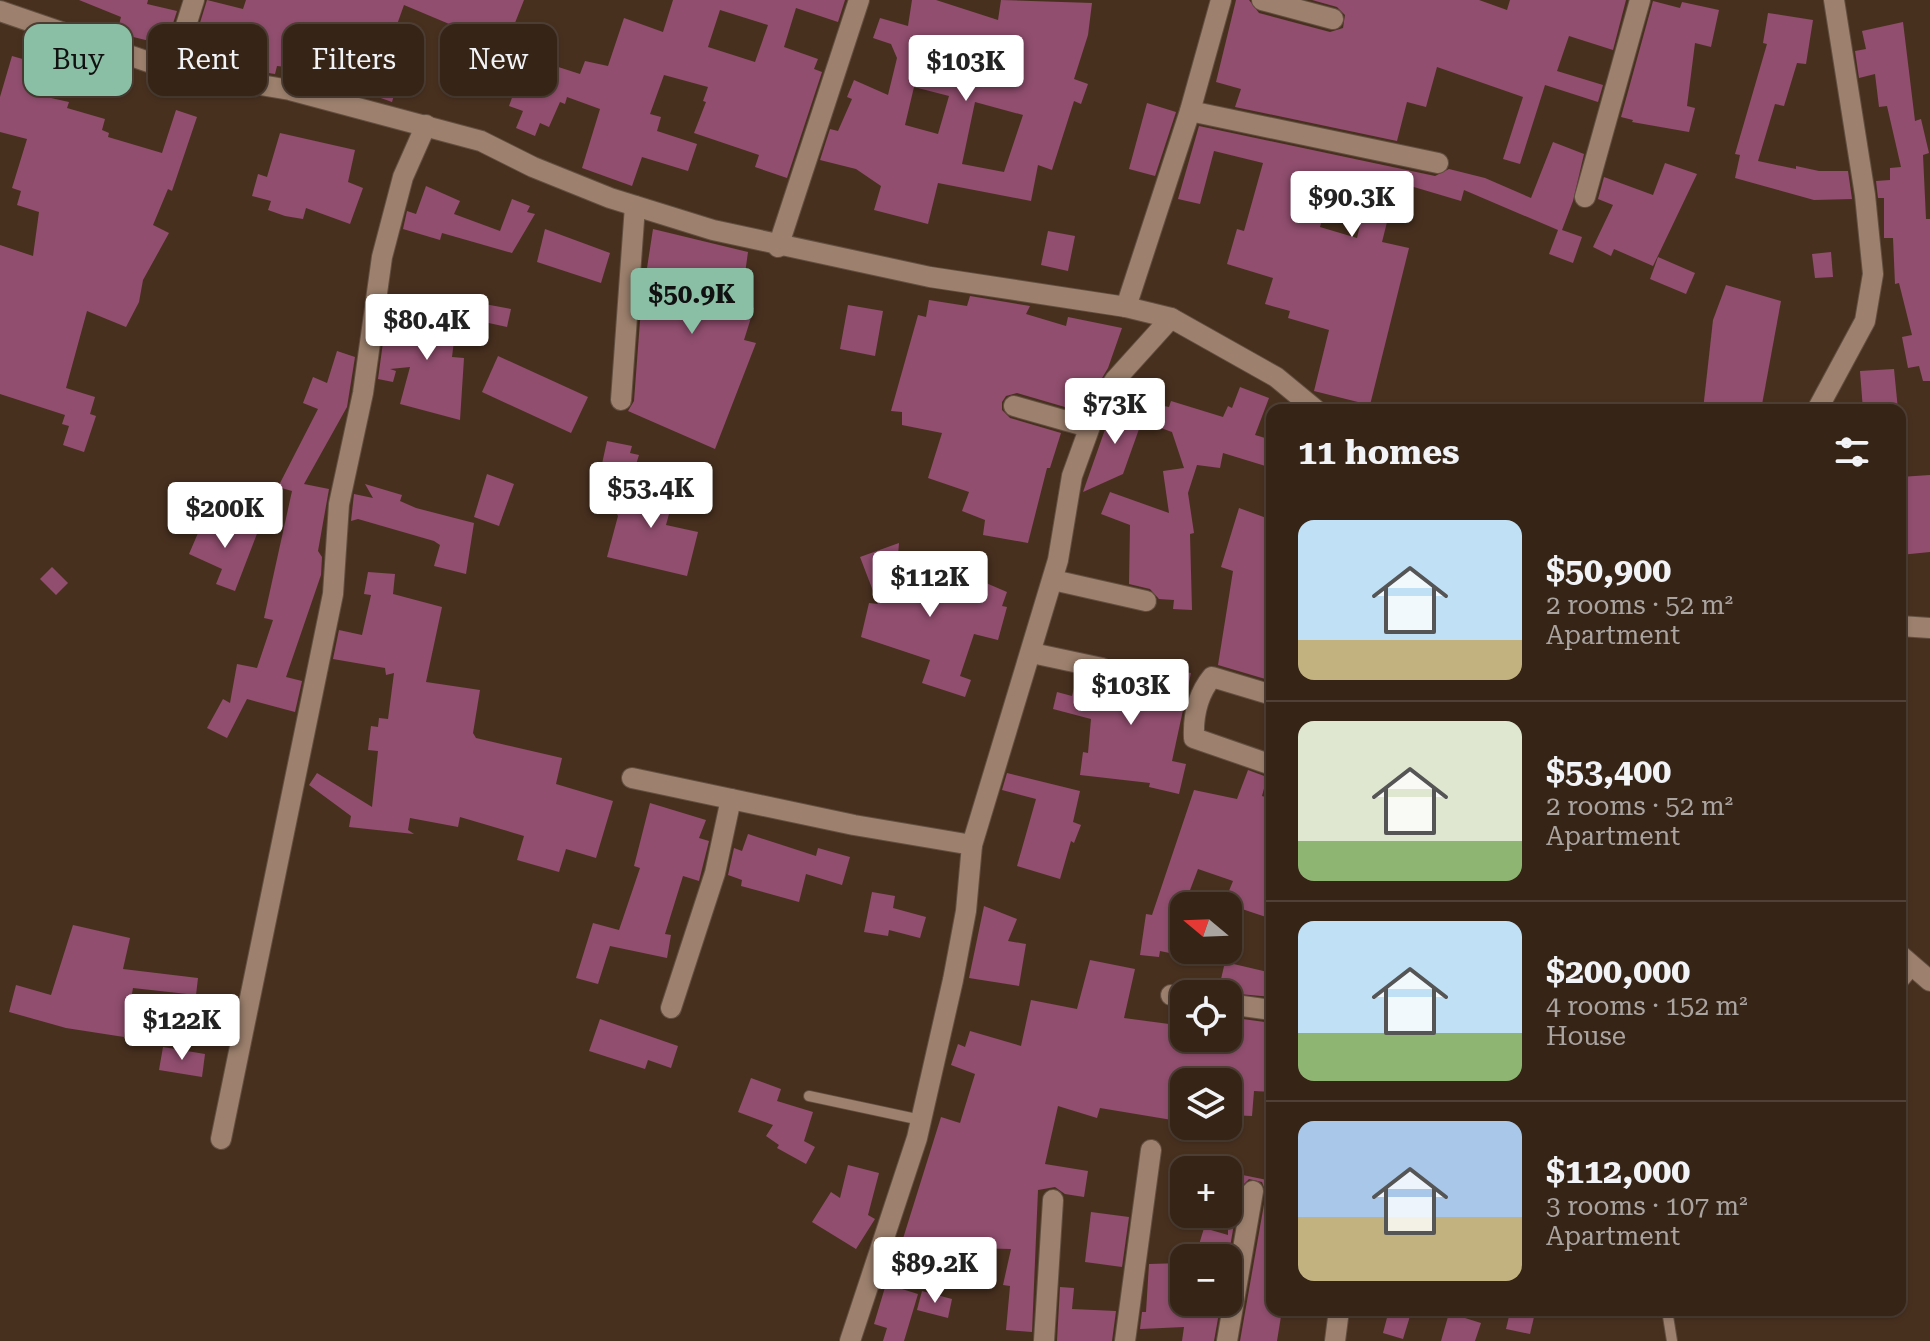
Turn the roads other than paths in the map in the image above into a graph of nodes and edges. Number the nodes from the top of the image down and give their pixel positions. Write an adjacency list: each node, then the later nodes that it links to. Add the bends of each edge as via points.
1 (194, 0): 9 (street)
2 (859, 0): 17 (street)
3 (1221, 0): 12 (street)
4 (1262, 0): 8 (street)
5 (1640, 0): 15 (street)
6 (1834, 0): 22 (street, via 1873,274 1865,321)
7 (0, 11): 10 (street)
8 (1333, 19)
9 (186, 24)
10 (148, 62)
11 (267, 86): 13 (street)
12 (1190, 111): 14 (street); 18 (street)
13 (426, 125): 16 (street, via 481,141); 41 (street, via 403,177 382,257 363,393 339,504 333,594)
14 (1438, 163)
15 (1585, 197)
16 (635, 206): 17 (street); 20 (street)
17 (778, 247): 18 (street)
18 (1126, 307): 19 (street)
19 (1171, 318): 21 (street, via 1276,377); 24 (street, via 1115,380)
20 (621, 400)
21 (1309, 404)
22 (1820, 404)
23 (1014, 406): 24 (street)
24 (1088, 427): 25 (street, via 1072,476)
25 (1053, 580): 26 (street); 29 (street)
26 (1146, 601)
27 (1906, 626): 28 (street)
28 (1930, 628)
29 (1032, 653): 30 (street); 35 (street)
30 (1102, 668)
31 (1266, 693): 32 (street, via 1212,677 1193,720 1194,738)
32 (1266, 763)
33 (632, 778): 34 (street)
34 (731, 799): 35 (street); 37 (street, via 715,873)
35 (972, 845): 40 (street, via 959,953)
36 (1242, 1006): 38 (street)
37 (671, 1008)
38 (1266, 1009)
39 (809, 1096): 40 (lane)
40 (921, 1120): 47 (street)
41 (221, 1139)
42 (1151, 1150): 49 (street)
43 (1253, 1191): 50 (street)
44 (1053, 1200): 48 (street)
45 (1338, 1316): 51 (street)
46 (1668, 1316): 52 (lane)
47 (850, 1341)
48 (1044, 1341)
49 (1125, 1341)
50 (1227, 1341)
51 (1335, 1341)
52 (1672, 1341)

